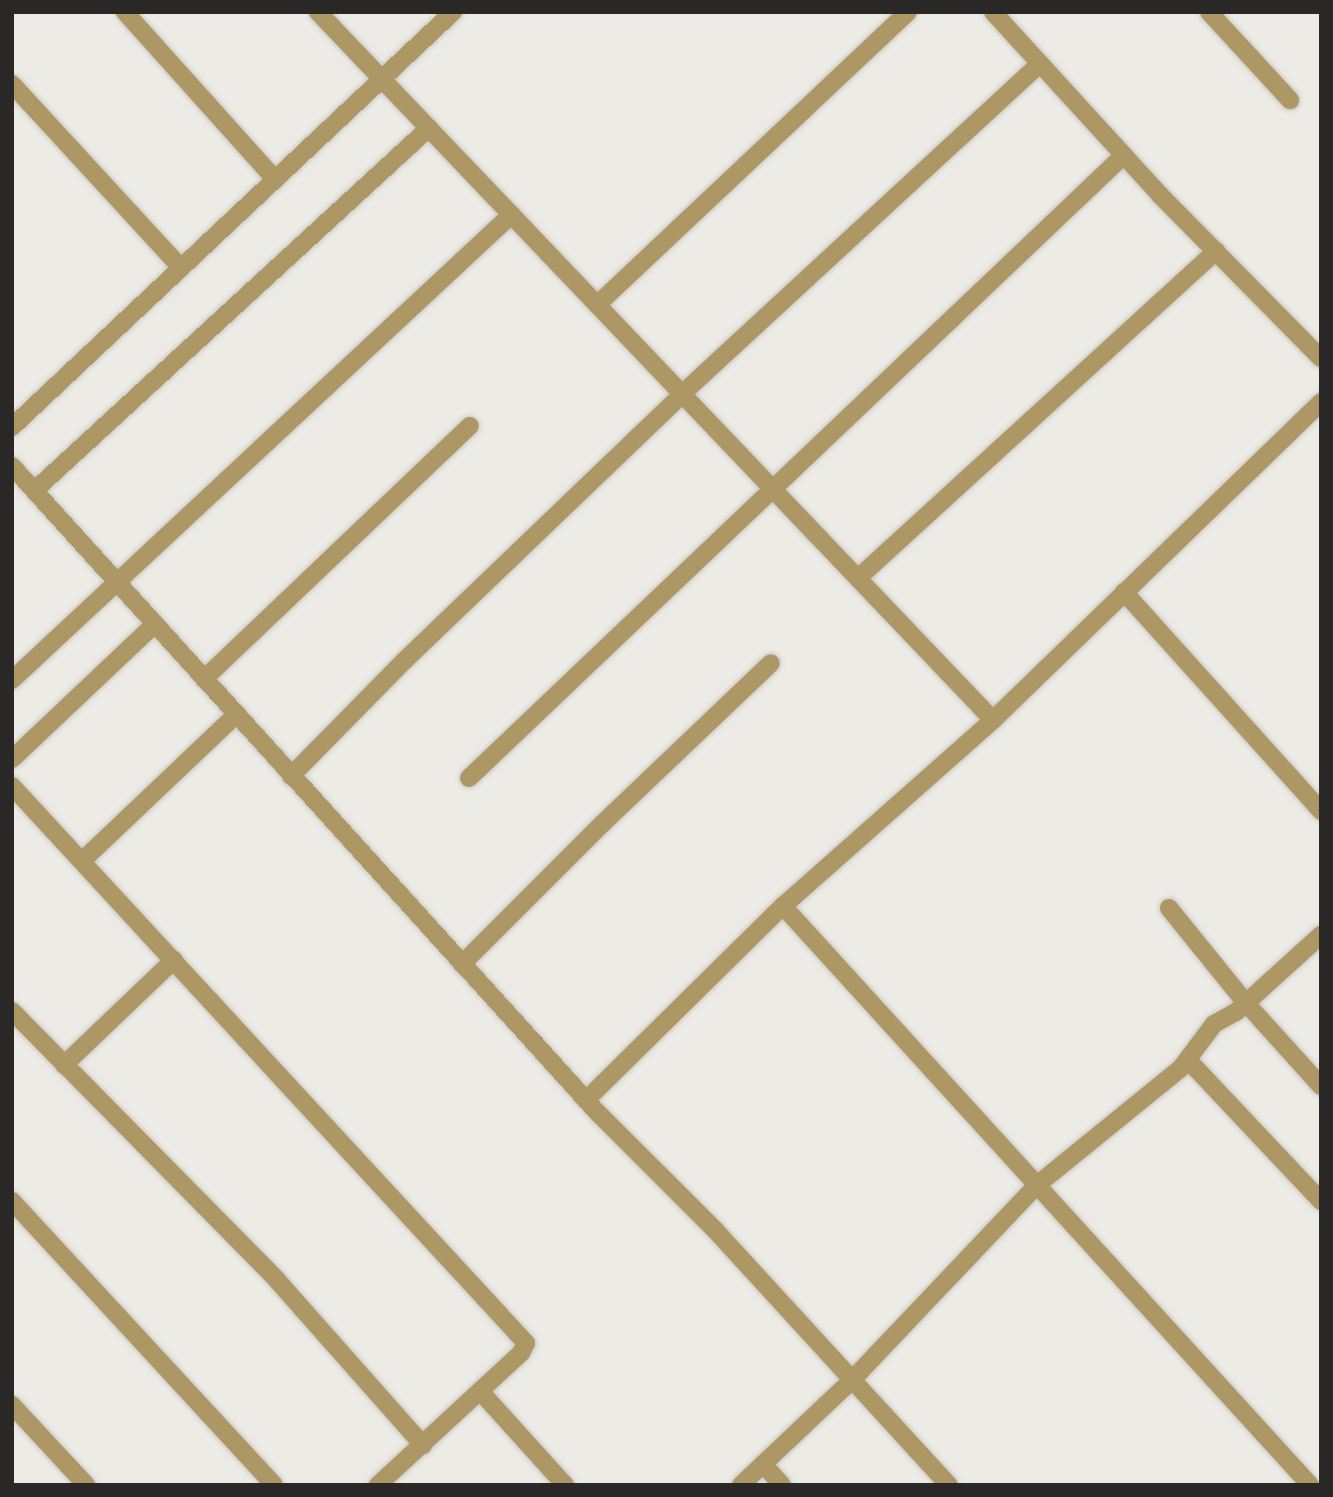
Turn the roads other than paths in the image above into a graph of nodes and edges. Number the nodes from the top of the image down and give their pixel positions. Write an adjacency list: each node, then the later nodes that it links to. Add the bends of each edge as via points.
1 (125, 12): 13 (street)
2 (318, 12): 8 (street)
3 (453, 12): 8 (street)
4 (908, 12): 17 (street)
5 (993, 12): 7 (street)
6 (1209, 12): 10 (street)
7 (1040, 63): 12 (street); 19 (street)
8 (382, 78): 11 (street); 13 (street)
9 (12, 85): 16 (street)
10 (1290, 100)
11 (429, 128): 14 (street); 25 (street)
12 (1124, 155): 15 (street); 24 (street)
13 (275, 179): 16 (street)
14 (512, 214): 17 (street); 27 (street)
15 (1216, 251): 18 (street); 26 (street)
16 (181, 268): 22 (street)
17 (598, 304): 19 (street)
18 (1321, 358)
19 (683, 393): 24 (street); 36 (street)
20 (1321, 401): 28 (street)
21 (470, 426): 31 (street)
22 (12, 427)
23 (12, 466): 25 (street)
24 (773, 488): 26 (street); 37 (street)
25 (35, 490): 27 (street)
26 (858, 578): 34 (street)
27 (118, 582): 29 (street); 32 (street)
28 (1125, 592): 34 (street); 39 (street)
29 (155, 624): 31 (street); 35 (street)
30 (771, 663): 45 (street)
31 (204, 679): 33 (street)
32 (12, 680)
33 (236, 715): 36 (street); 40 (street)
34 (993, 720): 41 (street)
35 (12, 759)
36 (290, 776): 45 (street)
37 (469, 778)
38 (12, 786): 40 (street)
39 (1321, 811)
40 (82, 862): 44 (street)
41 (783, 906): 51 (street); 52 (street)
42 (1168, 908): 46 (street)
43 (1321, 936): 46 (street)
44 (174, 960): 49 (street); 56 (street, via 526,1343)
45 (462, 964): 51 (street)
46 (1246, 1003): 48 (street, via 1214,1024); 50 (street)
47 (12, 1011): 49 (street)
48 (1188, 1060): 52 (street); 54 (street)
49 (64, 1065): 58 (street, via 276,1279)
50 (1321, 1086)
51 (586, 1100): 55 (street, via 715,1230)
52 (1037, 1185): 55 (street); 67 (street)
53 (12, 1201): 62 (street)
54 (1321, 1201)
55 (851, 1381): 59 (street); 66 (street)
56 (480, 1391): 58 (street); 60 (street)
57 (12, 1405): 61 (street)
58 (423, 1445): 63 (street)
59 (763, 1464): 64 (street); 65 (street)
60 (561, 1483)
61 (86, 1485)
62 (274, 1485)
63 (379, 1485)
64 (741, 1485)
65 (782, 1485)
66 (949, 1485)
67 (1310, 1485)

